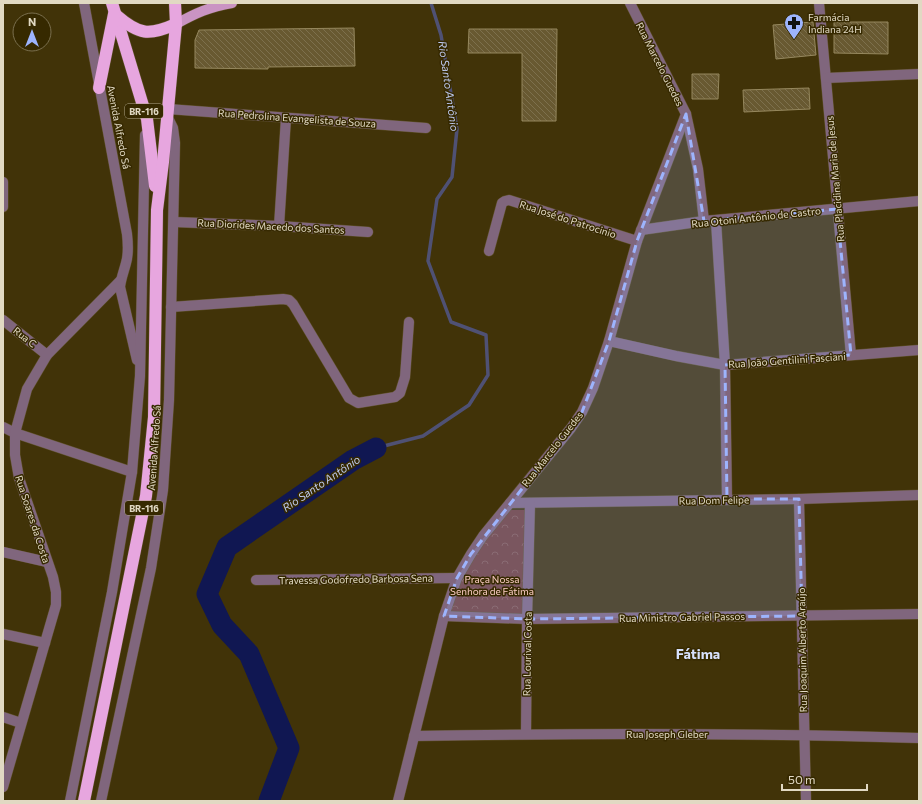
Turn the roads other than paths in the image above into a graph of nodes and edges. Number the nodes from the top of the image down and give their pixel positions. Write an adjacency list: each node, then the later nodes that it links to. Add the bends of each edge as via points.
1 (84, 3): 10 (street, Avenida Alfredo Sá)
2 (175, 3): 7 (highway, Avenida Alfredo Sá / BR-116)
3 (232, 3): 7 (main road, via 200,11)
4 (630, 3): 12 (street, Rua Marcelo Guedes)
5 (819, 3): 9 (street, Rua Placidina Maria de Jesus)
6 (115, 10): 7 (highway, via 128,26 139,31 152,32); 10 (highway); 14 (highway, BR-116)
7 (176, 24): 11 (highway, Avenida Alfredo Sá / BR-116)
8 (919, 74): 9 (street)
9 (826, 78): 19 (street, Rua Placidina Maria de Jesus)
10 (99, 88): 30 (street, Avenida Alfredo Sá, via 127,234)
11 (167, 112): 13 (street, Rua Pedrolina Evangelista de Souza); 20 (highway, Avenida Alfredo Sá / BR-116); 23 (street, Avenida Alfredo Sá, via 175,143)
12 (686, 114): 21 (street, via 698,169); 25 (street, Rua Marcelo Guedes)
13 (286, 118): 15 (street, Rua Pedrolina Evangelista de Souza); 24 (street)
14 (147, 119): 20 (highway, BR-116); 28 (street, Avenida Alfredo Sá)
15 (426, 128)
16 (3, 182): 18 (street)
17 (919, 201): 19 (street, Rua Otoni Antônio de Castro)
18 (3, 207)
19 (837, 209): 22 (street, Rua Otoni Antônio de Castro); 38 (street, Rua Placidina Maria de Jesus)
20 (157, 210): 67 (highway, Avenida Alfredo Sá / BR-116, via 154,417 146,496)
21 (704, 221): 22 (street, Rua Otoni Antônio de Castro); 25 (street, Rua Otoni Antônio de Castro)
22 (716, 221): 39 (street)
23 (174, 222): 24 (street, Rua Diorides Macedo dos Santos); 32 (street, Avenida Alfredo Sá)
24 (279, 226): 26 (street, Rua Diorides Macedo dos Santos)
25 (641, 230): 27 (street, Rua Marcelo Guedes)
26 (368, 232)
27 (637, 242): 29 (street, Rua José do Patrocinio, via 509,200 502,203); 35 (street, Rua Marcelo Guedes)
28 (142, 248): 30 (street); 40 (street, Avenida Alfredo Sá)
29 (489, 251)
30 (126, 262): 31 (street, Avenida Alfredo Sá)
31 (120, 280): 37 (street, Rua Soares da Costa); 40 (street, via 121,295)
32 (171, 307): 34 (street, via 289,300 349,398 358,403 395,397 400,393 405,377); 68 (street, Avenida Alfredo Sá, via 164,490 151,568)
33 (3, 320): 37 (street, Rua C)
34 (410, 322)
35 (609, 341): 39 (street, Rua João Gentilini Fasciani); 48 (street, Rua Marcelo Guedes, via 582,412)
36 (919, 350): 38 (street, Rua João Gentilini Fasciani)
37 (47, 355): 42 (street, Rua Soares da Costa, via 27,389)
38 (852, 355): 39 (street, Rua João Gentilini Fasciani)
39 (725, 365): 46 (street)
40 (140, 376): 43 (street, Avenida Alfredo Sá)
41 (3, 427): 42 (street)
42 (15, 433): 43 (street); 50 (street, Rua Soares da Costa, via 19,478)
43 (132, 472): 66 (street, Avenida Alfredo Sá, via 113,584)
44 (919, 495): 45 (street, Rua Dom Felipe)
45 (799, 499): 46 (street, Rua Dom Felipe); 55 (street, Rua Joaquim Alberto Araújo)
46 (727, 500): 47 (street, Rua Dom Felipe)
47 (530, 502): 48 (street, Rua Dom Felipe); 56 (street, Rua Lourival Costa)
48 (510, 504): 51 (street, Rua Marcelo Guedes, via 475,548)
49 (3, 552): 50 (street)
50 (47, 562): 58 (street, Rua Soares da Costa, via 53,577 56,605)
51 (457, 578): 52 (street, Travessa Godofredo Barbosa Sena); 54 (street, Rua Marcelo Guedes)
52 (256, 580)
53 (919, 614): 55 (street, Rua Ministro Gabriel Passos)
54 (444, 616): 56 (street, Rua Ministro Gabriel Passos); 63 (street, Rua Marcelo Guedes)
55 (802, 616): 56 (street, Rua Ministro Gabriel Passos); 62 (street, Rua Joaquim Alberto Araújo)
56 (527, 619): 61 (street, Rua Lourival Costa)
57 (3, 634): 58 (street)
58 (45, 643): 60 (street, Rua Soares da Costa)
59 (3, 718): 60 (street)
60 (21, 723): 65 (street, Rua Soares da Costa)
61 (526, 734): 62 (street, Rua Joseph Gleber); 63 (street, Rua Joseph Gleber)
62 (804, 735): 64 (street, Rua Joseph Gleber); 70 (street, Rua Joaquim Alberto Araújo)
63 (414, 736): 69 (street, Rua Marcelo Guedes)
64 (919, 738)
65 (3, 787)
66 (70, 801)
67 (84, 801)
68 (101, 801)
69 (398, 801)
70 (806, 801)

